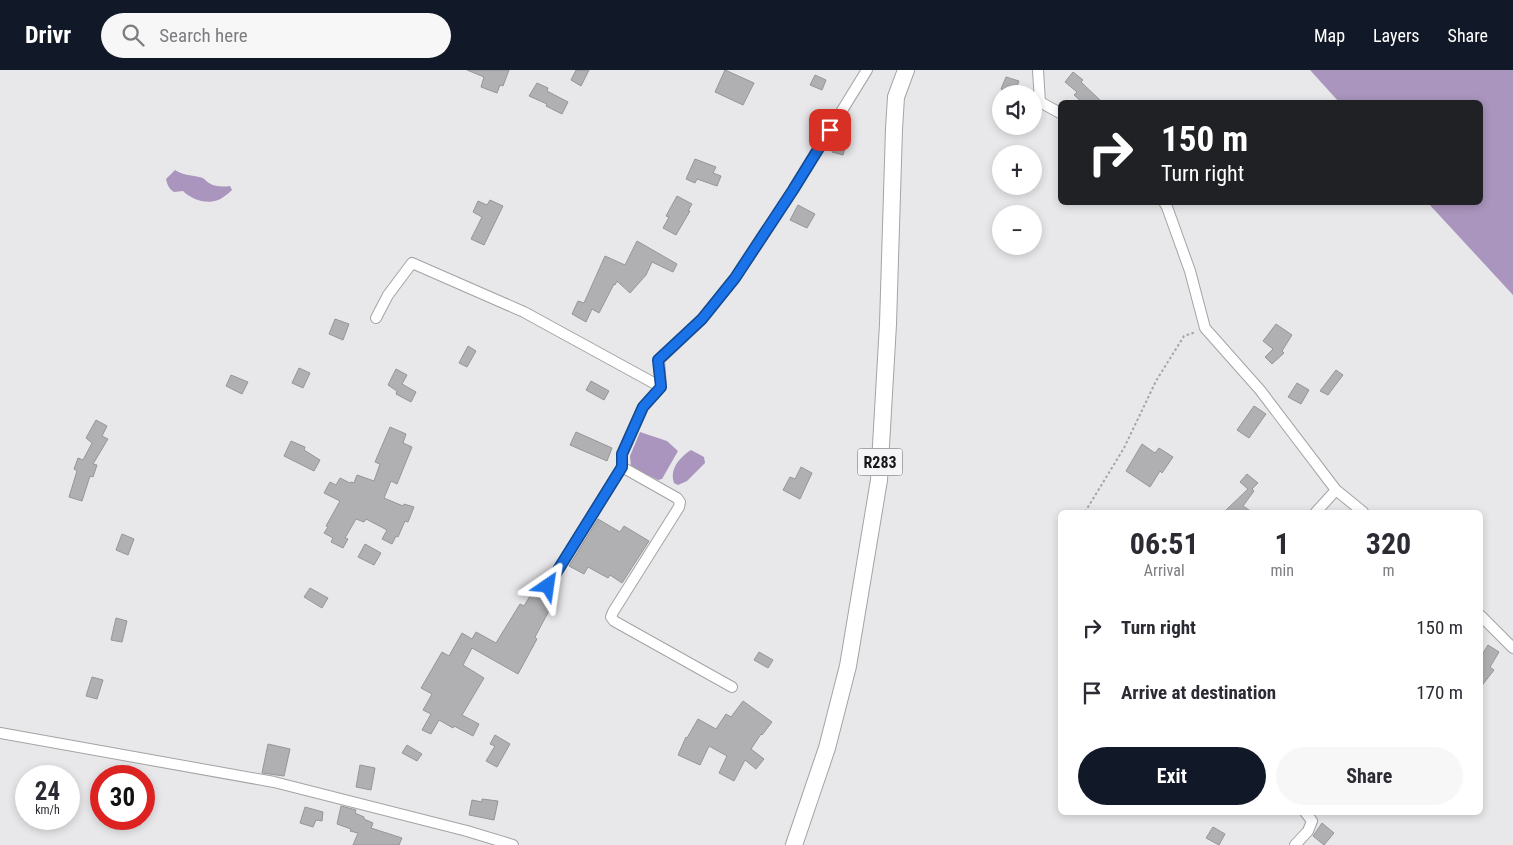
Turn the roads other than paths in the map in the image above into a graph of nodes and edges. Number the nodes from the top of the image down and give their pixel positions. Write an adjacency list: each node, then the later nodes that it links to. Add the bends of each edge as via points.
1 (867, 70): 7 (street, via 735,278 702,319 658,360)
2 (906, 70): 19 (main road, R283, via 896,97 879,480 848,666 827,748)
3 (1038, 70): 4 (street, via 1040,102)
4 (1058, 112)
5 (1166, 205): 9 (street, via 1190,271 1205,328 1260,390)
6 (376, 318): 7 (street, via 388,295 412,263 524,312)
7 (661, 387): 8 (street, via 643,407 622,454)
8 (622, 467): 12 (street); 15 (street, via 680,502 611,617)
9 (1336, 490): 10 (street); 11 (street)
10 (1318, 510)
11 (1360, 510)
12 (548, 586)
13 (1483, 618): 14 (street)
14 (1513, 648)
15 (732, 687)
16 (0, 733): 18 (street, via 274,782)
17 (1307, 815): 20 (street, via 1312,821)
18 (513, 845)
19 (794, 845)
20 (1295, 845)

